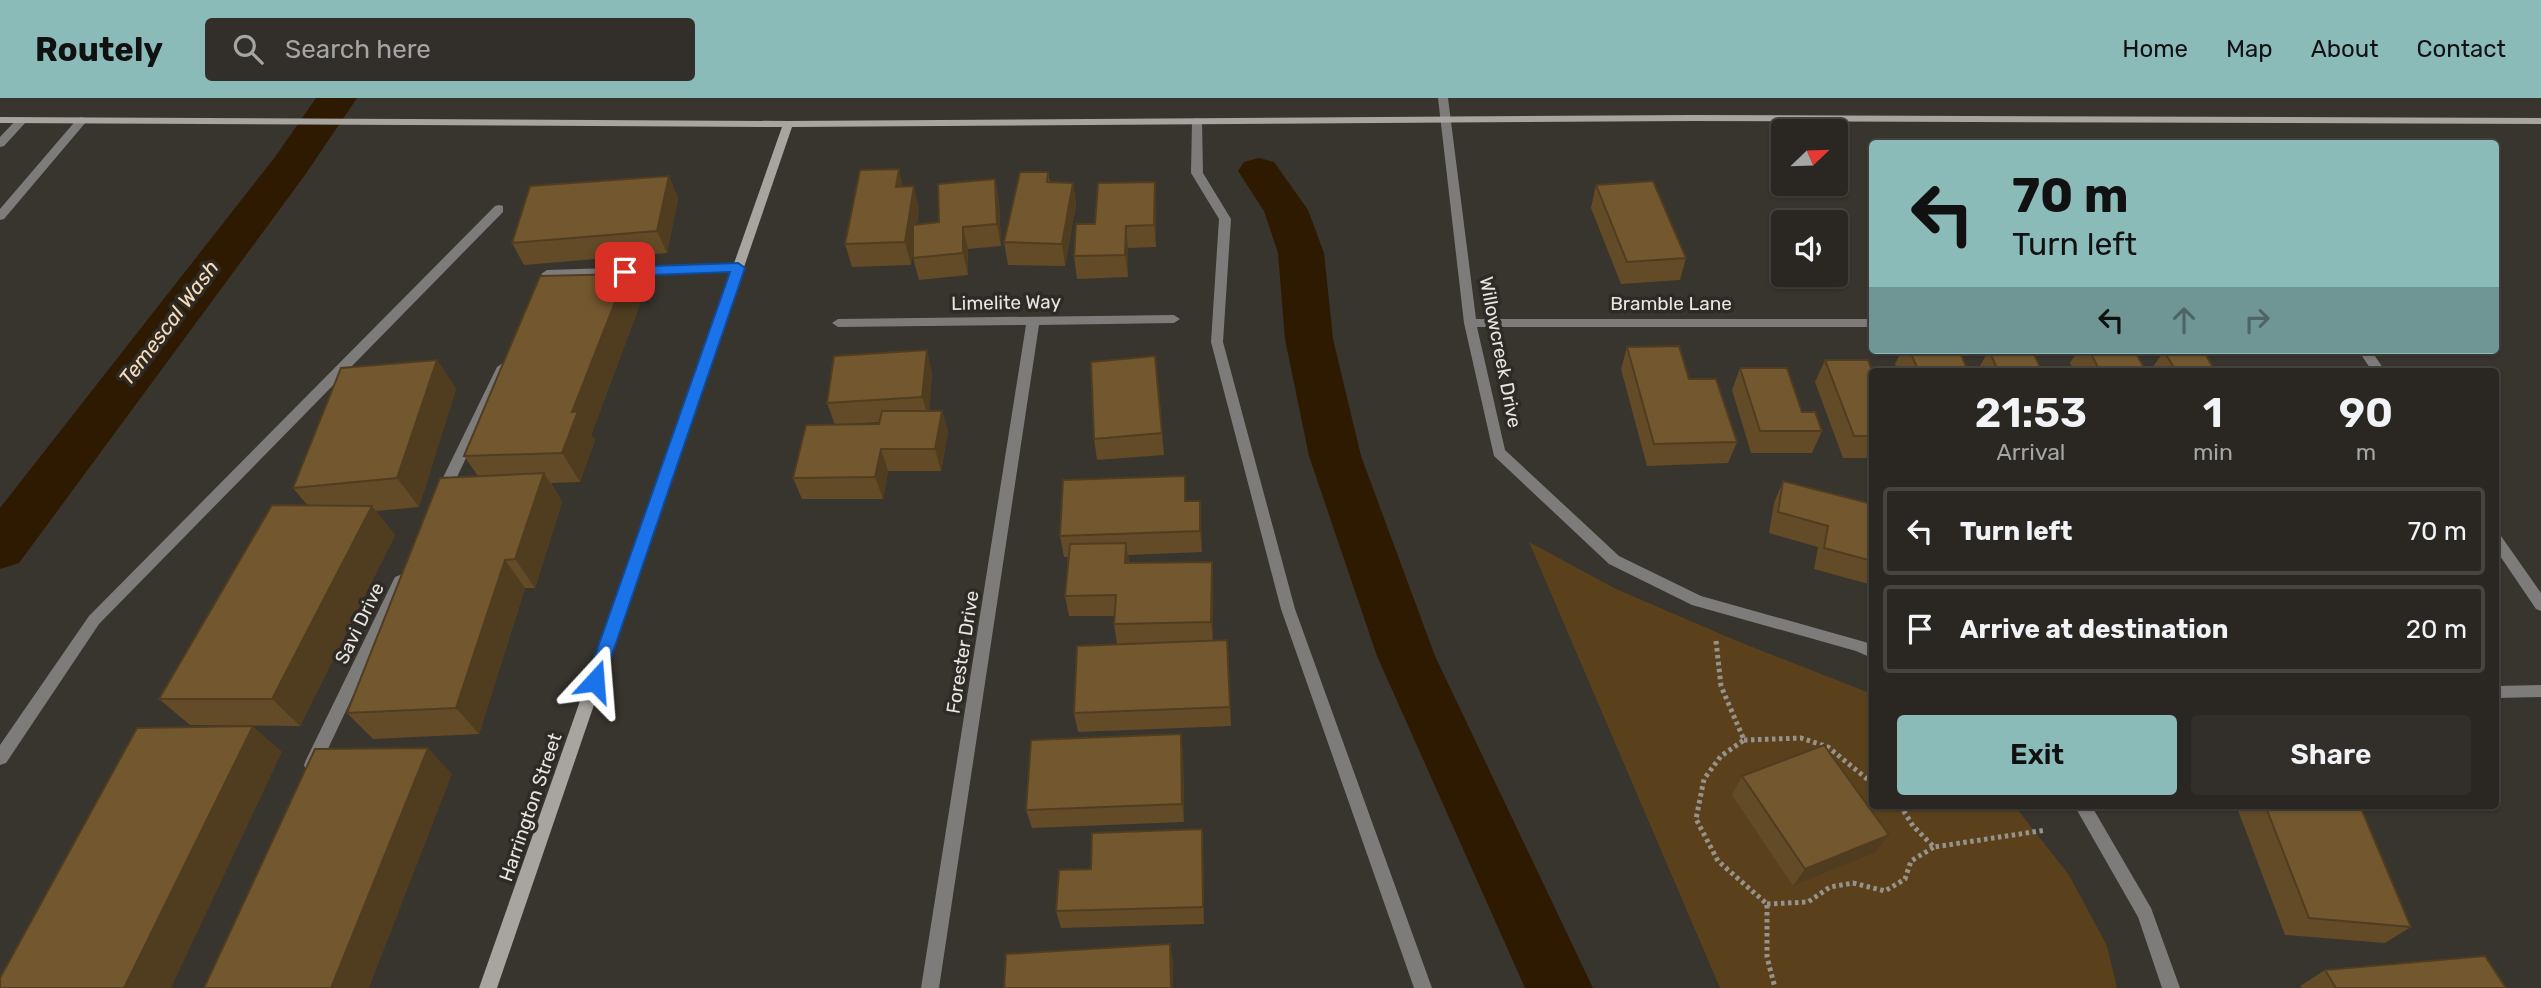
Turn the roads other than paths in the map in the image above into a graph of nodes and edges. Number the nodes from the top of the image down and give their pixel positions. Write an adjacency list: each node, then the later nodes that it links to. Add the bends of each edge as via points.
1 (1443, 98): 5 (street, Willowcreek Drive)
2 (0, 120): 3 (main road)
3 (22, 120): 4 (main road); 9 (street)
4 (82, 120): 8 (main road); 11 (street)
5 (1448, 120): 6 (main road); 7 (main road); 17 (street, Willowcreek Drive)
6 (1197, 121): 8 (main road); 32 (street, via 1197,173 1225,219 1217,342 1288,609)
7 (2541, 121)
8 (788, 124): 12 (main road, Harrington Street)
9 (0, 144)
10 (499, 209): 27 (street, via 94,620)
11 (0, 216)
12 (738, 268): 13 (street); 30 (main road, Harrington Street)
13 (544, 280)
14 (1174, 319): 15 (street, Limelite Way)
15 (1033, 321): 16 (street, Limelite Way); 31 (street, Forester Drive)
16 (838, 323)
17 (1469, 323): 18 (street, Bramble Lane); 24 (street, Willowcreek Drive, via 1499,452 1614,560 1698,601)
18 (1869, 323)
19 (511, 349): 20 (street)
20 (433, 512)
21 (2499, 544): 23 (street)
22 (409, 562): 28 (street, Savi Drive)
23 (2541, 606)
24 (1869, 650)
25 (2541, 691): 26 (street)
26 (2499, 692)
27 (0, 758)
28 (307, 775)
29 (2084, 809): 33 (street, via 2145,914)
30 (488, 988)
31 (930, 988)
32 (1423, 988)
33 (2171, 988)

